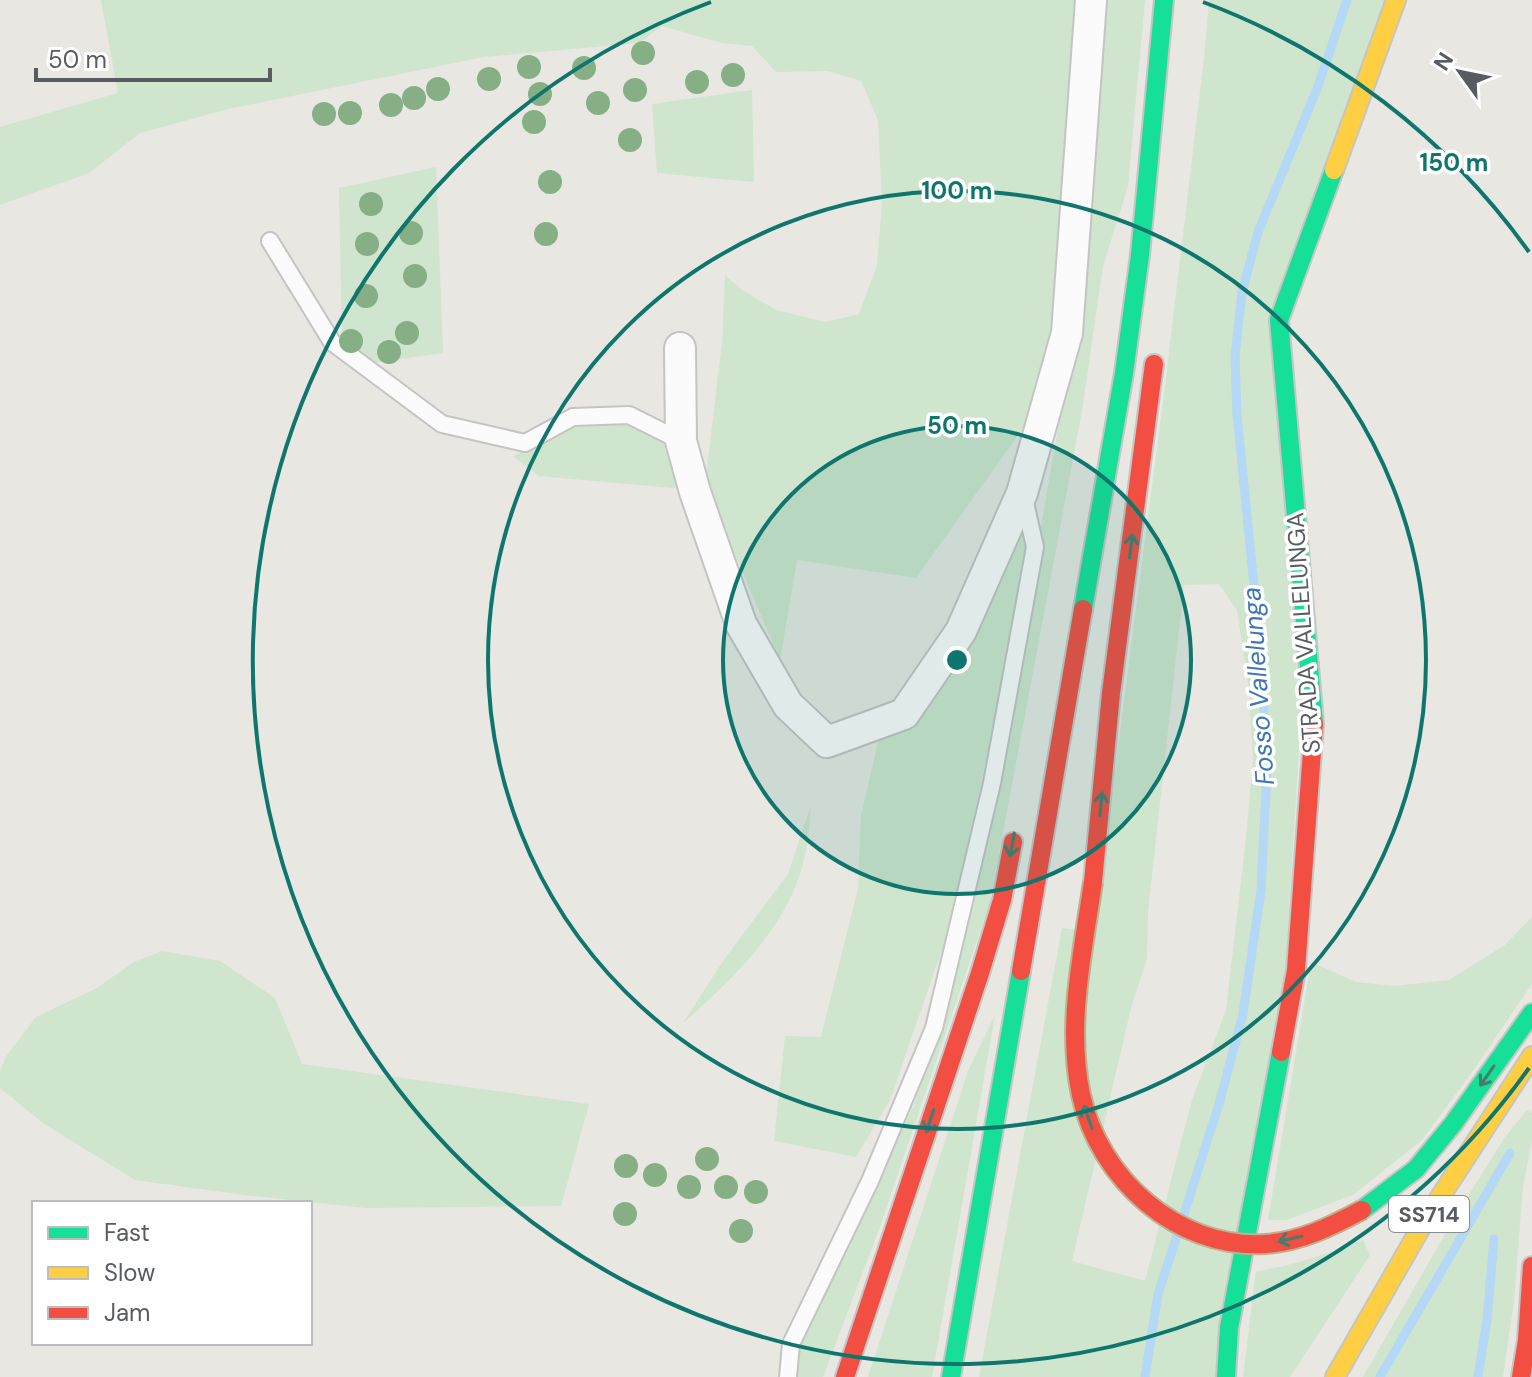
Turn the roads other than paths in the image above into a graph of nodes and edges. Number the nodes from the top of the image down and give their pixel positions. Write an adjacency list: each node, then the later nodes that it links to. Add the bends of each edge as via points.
1 (1091, 0): 10 (street, via 1067,333)
2 (1164, 0): 5 (main road)
3 (1396, 0): 20 (main road, STRADA VALLELUNGA, via 1279,320 1314,728 1296,970 1229,1328)
4 (270, 241): 9 (lane, via 332,342 442,424 525,443 573,417 629,415)
5 (1140, 255): 6 (main road); 11 (main road)
6 (1156, 277)
7 (680, 348): 9 (street)
8 (1156, 350): 14 (main road, one-way to 8, bridge, via 1416,1169 1331,1228 1296,1239 1234,1243 1174,1222 1118,1176 1092,1130 1081,1097 1077,1009)
9 (681, 441): 10 (street, via 741,624 788,705 827,742 904,714 961,631)
10 (1022, 493): 17 (lane, via 1035,547 992,783 934,1028 870,1181 791,1344)
11 (1058, 756): 12 (main road); 19 (main road)
12 (1035, 776)
13 (1015, 829): 18 (main road, one-way to 18, via 1002,900 980,973)
14 (1532, 1013)
15 (1532, 1056): 21 (main road, SS714, via 1427,1217)
16 (1532, 1266): 22 (main road)
17 (788, 1377)
18 (845, 1377)
19 (951, 1377)
20 (1226, 1377)
21 (1335, 1377)
22 (1521, 1377)

